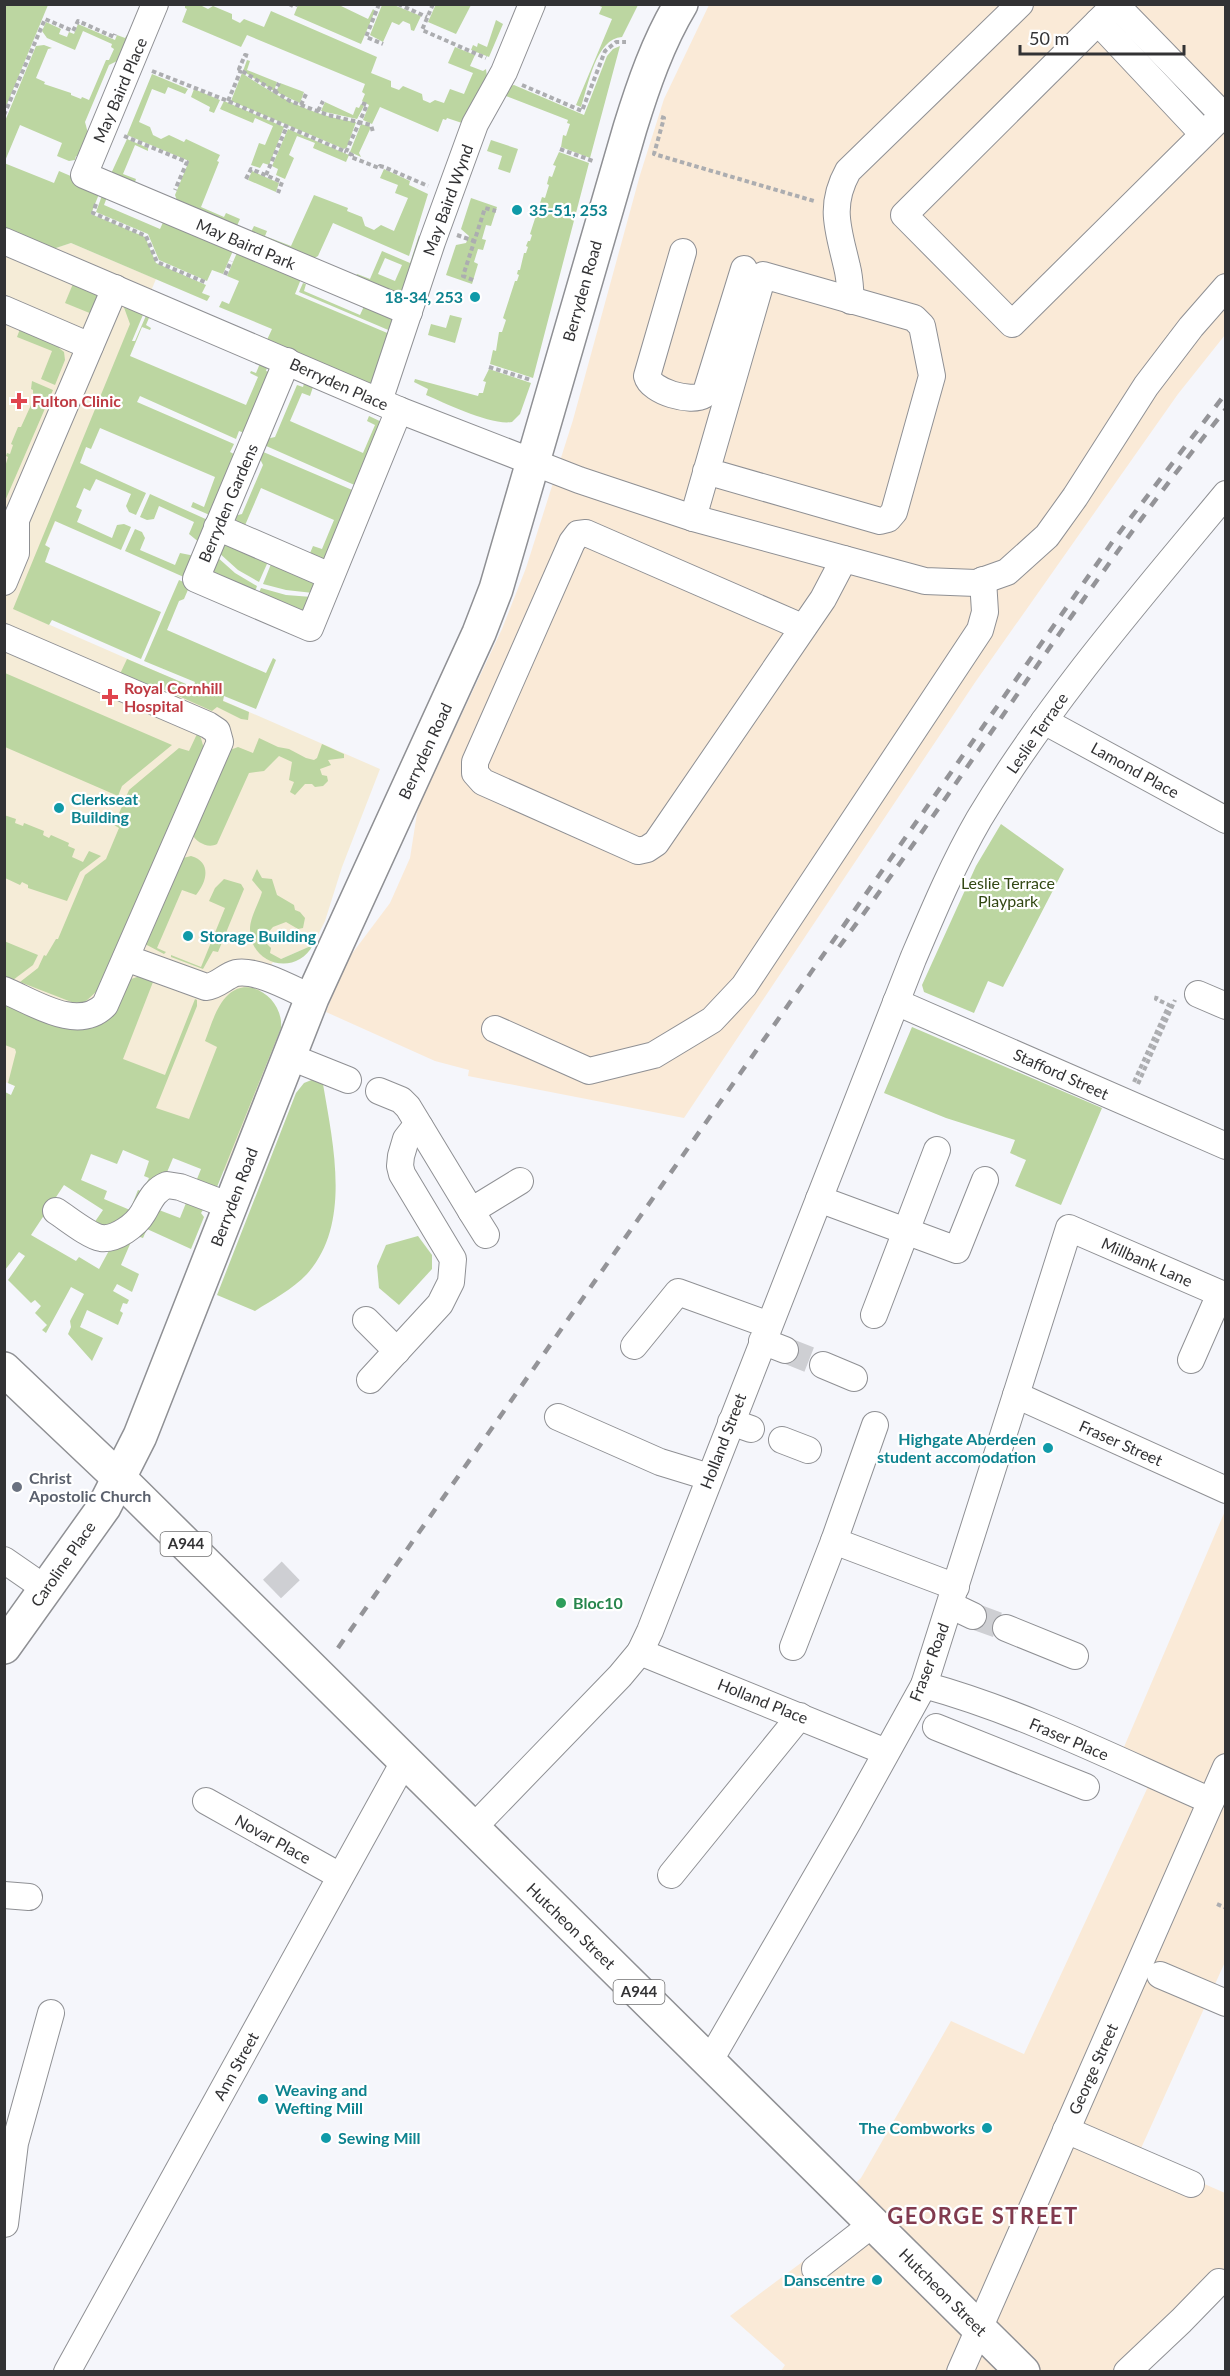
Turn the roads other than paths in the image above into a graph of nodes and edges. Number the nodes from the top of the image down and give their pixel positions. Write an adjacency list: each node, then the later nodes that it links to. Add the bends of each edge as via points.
1 (155, 4): 12 (street, May Baird Place)
2 (532, 4): 20 (street, May Baird Wynd, via 504,72 475,124)
3 (681, 4): 24 (main road, Berryden Road, via 644,85 630,128)
4 (1020, 4): 18 (street, via 848,171 836,207 836,228 848,270)
5 (1109, 10): 6 (street); 7 (street); 11 (street, via 904,215 1012,324)
6 (1148, 38): 7 (street); 8 (street)
7 (1132, 58): 9 (street)
8 (1184, 75): 9 (street); 10 (street)
9 (1167, 96): 11 (street)
10 (1224, 114): 11 (street)
11 (1203, 134)
12 (84, 175): 20 (street, May Baird Park)
13 (4, 241): 17 (street, Berryden Place)
14 (683, 252): 15 (street, via 647,376 654,388 691,399 704,395 707,389)
15 (744, 269)
16 (1226, 287): 32 (street, Berryden Place, via 1146,386 1047,536 1007,572)
17 (115, 288): 21 (street); 22 (street, Berryden Place)
18 (851, 301): 25 (street, via 763,275); 25 (street, via 915,318 922,326 932,376 894,512 880,521)
19 (4, 309): 21 (street)
20 (409, 312): 23 (street, May Baird Wynd)
21 (90, 345): 29 (street, via 16,520)
22 (287, 361): 23 (street, Berryden Place); 28 (street, Berryden Gardens)
23 (389, 406): 24 (street, Berryden Place); 31 (street, Berryden Gardens)
24 (533, 461): 27 (street, Berryden Place); 41 (main road, Berryden Road, via 496,589 479,633)
25 (706, 471): 27 (street)
26 (1226, 494): 36 (street, Leslie Terrace)
27 (693, 518): 30 (street, Berryden Place)
28 (217, 527): 31 (street); 31 (street, Berryden Gardens, via 196,579 310,628)
29 (10, 556): 33 (street)
30 (844, 559): 32 (street, Berryden Place, via 925,581); 34 (street, via 823,599)
31 (330, 576)
32 (983, 580): 44 (street, via 986,612 980,630 744,986 712,1020 654,1055 589,1071)
33 (4, 582)
34 (802, 627): 34 (street, via 656,843 647,849 638,851 483,782 475,774 475,762 578,534 586,533)
35 (4, 637): 38 (street, via 208,725 220,736)
36 (1044, 721): 37 (street, Lamond Place); 42 (street, Leslie Terrace, via 979,819 929,919)
37 (1226, 820)
38 (126, 958): 39 (street, via 105,1005 84,1016 62,1014); 41 (street, via 206,987 232,974 250,972)
39 (4, 990)
40 (1189, 992): 43 (street)
41 (312, 998): 45 (main road, Berryden Road)
42 (896, 1002): 49 (street, Stafford Street); 53 (street, Holland Street)
43 (1226, 1006)
44 (495, 1029)
45 (288, 1056): 46 (street); 54 (main road, Berryden Road)
46 (348, 1080)
47 (379, 1092): 48 (street, via 401,1100)
48 (420, 1126): 56 (street); 65 (street, via 406,1139 400,1166 451,1253 454,1274 440,1304)
49 (1226, 1146)
50 (938, 1150): 58 (street)
51 (985, 1180): 58 (street, via 957,1250)
52 (520, 1181): 56 (street)
53 (819, 1199): 58 (street); 63 (street, Holland Street)
54 (230, 1206): 55 (street, via 167,1185 154,1194 136,1222 104,1238); 77 (main road, Berryden Road)
55 (56, 1211)
56 (471, 1211): 59 (street)
57 (1069, 1228): 60 (street, Millbank Lane); 71 (street, Fraser Road)
58 (906, 1232): 61 (street)
59 (486, 1235)
60 (1223, 1295): 66 (street)
61 (874, 1315)
62 (366, 1320): 65 (street)
63 (772, 1339): 64 (street, via 678,1292); 76 (street, Holland Street, via 741,1425)
64 (634, 1346)
65 (397, 1351): 70 (street)
66 (1191, 1360)
67 (823, 1365): 69 (street)
68 (4, 1369): 77 (main road, A944)
69 (854, 1378)
70 (370, 1380)
71 (1016, 1395): 78 (street, Fraser Street); 82 (street, Fraser Road)
72 (558, 1417): 76 (street, via 660,1462)
73 (876, 1425): 79 (street)
74 (782, 1440): 75 (street)
75 (808, 1450)
76 (709, 1477): 87 (street, Holland Street)
77 (120, 1479): 81 (main road, Caroline Place); 94 (main road, Hutcheon Street / A944)
78 (1226, 1490)
79 (834, 1541): 82 (street); 86 (street)
80 (4, 1560): 81 (street)
81 (46, 1589): 85 (main road, Caroline Place)
82 (953, 1596): 83 (street); 89 (street, Fraser Road)
83 (974, 1616)
84 (1006, 1628): 88 (street)
85 (4, 1647)
86 (793, 1647)
87 (640, 1652): 90 (street, Holland Place); 99 (street, Holland Street)
88 (1075, 1656)
89 (924, 1685): 92 (street, Fraser Place); 93 (street, Fraser Road)
90 (800, 1716): 93 (street, Holland Place); 100 (street)
91 (936, 1727): 95 (street)
92 (1056, 1733): 95 (street); 97 (street, Fraser Place)
93 (886, 1752): 105 (street, Fraser Road)
94 (405, 1760): 99 (main road, Hutcheon Street / A944); 101 (street, Ann Street)
95 (1040, 1768): 96 (street)
96 (1086, 1787)
97 (1220, 1787): 106 (street, George Street)
98 (206, 1801): 101 (street, Novar Place)
99 (472, 1829): 105 (main road, Hutcheon Street / A944)
100 (671, 1875)
101 (340, 1876): 114 (street, Ann Street)
102 (1160, 1975): 103 (street)
103 (1226, 2003)
104 (51, 2013): 107 (street)
105 (709, 2061): 109 (main road, Hutcheon Street / A944)
106 (1066, 2130): 108 (street); 113 (street, George Street)
107 (10, 2143): 110 (street)
108 (1191, 2184)
109 (874, 2223): 111 (street); 113 (main road, Hutcheon Street / A944)
110 (4, 2224)
111 (815, 2269)
112 (1219, 2282): 117 (street)
113 (979, 2327): 115 (street, George Street); 116 (main road, Hutcheon Street / A944)
114 (67, 2372)
115 (960, 2372)
116 (1023, 2372)
117 (1127, 2372)

